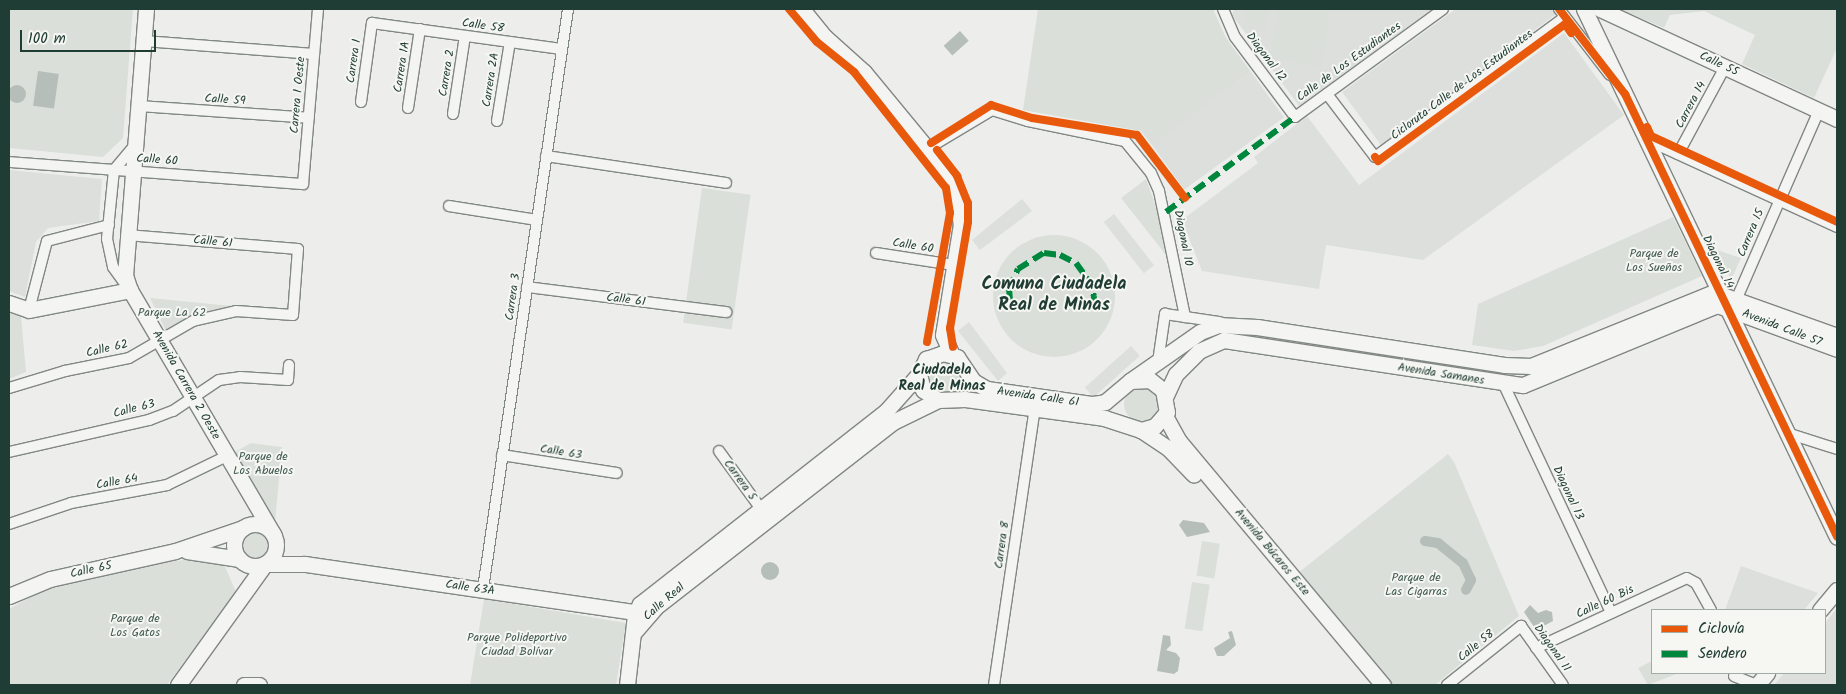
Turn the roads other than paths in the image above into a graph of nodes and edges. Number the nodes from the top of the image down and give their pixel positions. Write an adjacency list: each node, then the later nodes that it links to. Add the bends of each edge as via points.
1 (146, 9): 13 (main road, Avenida Carrera 2 Oeste)
2 (318, 9): 16 (street, Carrera 1 Oeste)
3 (568, 9): 15 (street, Carrera 3)
4 (802, 9): 31 (main road, via 829,40 864,72)
5 (1223, 9): 25 (street, Diagonal 12, via 1235,37)
6 (1443, 9): 18 (street, Calle de Los Estudiantes)
7 (1584, 9): 19 (main road)
8 (1600, 9): 17 (main road, Calle 55)
9 (1562, 13): 18 (street, via 1375,157); 19 (street, Diagonal 14)
10 (372, 23): 11 (street, Calle 58); 20 (street, Carrera 1)
11 (420, 29): 12 (street, Calle 58); 22 (street, Carrera 1A)
12 (465, 36): 14 (street, Calle 58); 24 (street, Carrera 2)
13 (144, 41): 16 (street); 21 (main road, Avenida Carrera 2 Oeste)
14 (510, 42): 15 (street, Calle 58); 28 (street, Carrera 2A)
15 (561, 49): 33 (street, Carrera 3)
16 (314, 54): 26 (street, Carrera 1 Oeste)
17 (1725, 67): 23 (main road, Calle 55); 32 (street, Carrera 14)
18 (1327, 94): 25 (street, Calle de Los Estudiantes)
19 (1625, 94): 29 (main road, Diagonal 14)
20 (361, 102)
21 (139, 106): 26 (street, Calle 59); 30 (main road, Avenida Carrera 2 Oeste)
22 (408, 108)
23 (1819, 110): 27 (main road, Calle 55); 39 (street, Carrera 15)
24 (453, 114)
25 (1295, 117)
26 (309, 118): 38 (street, Carrera 1 Oeste)
27 (1837, 119)
28 (497, 121)
29 (1647, 140): 32 (street); 50 (main road, Diagonal 14)
30 (136, 145): 35 (street); 36 (main road, Avenida Carrera 2 Oeste)
31 (927, 149): 40 (main road, via 952,180); 56 (street, Diagonal 10, via 984,113 996,110 1028,121 1125,141 1151,173 1159,190)
32 (1678, 154): 39 (street)
33 (546, 156): 37 (street); 42 (street, Carrera 3)
34 (9, 162): 35 (street, Calle 60)
35 (114, 170): 36 (street, Calle 60); 43 (street, Avenida Carrera 2 Oeste)
36 (133, 171): 38 (street, Calle 60); 45 (main road, Avenida Carrera 2 Oeste)
37 (726, 182)
38 (303, 184)
39 (1779, 200): 44 (street); 52 (street, Carrera 15)
40 (960, 203): 47 (main road); 60 (main road, via 961,224 943,335)
41 (449, 206): 42 (street)
42 (537, 220): 48 (street, Carrera 3)
43 (109, 224): 49 (street, Avenida Carrera 2 Oeste, via 108,246 113,267); 53 (street, via 47,241)
44 (1837, 227)
45 (128, 235): 49 (main road, Avenida Carrera 2 Oeste, via 125,274); 55 (street, Calle 61, via 298,249)
46 (876, 253): 47 (street, Calle 60)
47 (947, 264): 61 (main road, via 935,338)
48 (527, 287): 54 (street, Calle 61); 78 (street, Carrera 3)
49 (130, 290): 53 (main road); 59 (main road, Avenida Carrera 2 Oeste)
50 (1720, 293): 52 (main road, Avenida Calle 57); 57 (main road, Avenida Samanes, via 1703,295 1546,362 1524,367)
51 (9, 303): 53 (main road)
52 (1732, 303): 58 (main road, Avenida Calle 57); 66 (main road, Avenida Samanes, via 1707,307 1538,382); 74 (main road, Diagonal 14)
53 (29, 310)
54 (726, 312)
55 (293, 314): 59 (street, Calle 62, via 236,311 189,322)
56 (1185, 317): 57 (street, Avenida Samanes); 62 (street, Avenida Samanes, via 1165,314)
57 (1241, 326): 62 (main road, Avenida Samanes, via 1209,328)
58 (1836, 337)
59 (160, 341): 67 (street, Calle 62, via 129,358 65,371); 69 (main road, Avenida Carrera 2 Oeste)
60 (952, 355): 61 (main road, via 939,353); 65 (main road, Avenida Calle 61, via 962,362 973,381 992,391 1097,404 1110,398)
61 (926, 359): 64 (main road)
62 (1158, 362): 65 (main road, Avenida Samanes)
63 (289, 365): 69 (street, Calle 63, via 288,380 230,377 207,385)
64 (919, 374): 70 (main road, via 923,390); 82 (main road, Calle Real, via 887,410)
65 (1130, 381): 68 (main road, via 1150,380)
66 (1503, 384): 68 (main road, Avenida Samanes, via 1224,340 1199,351 1176,374); 98 (street, Diagonal 13)
67 (9, 388)
68 (1166, 395): 72 (main road)
69 (192, 397): 77 (street, Calle 63, via 173,411 148,420); 79 (main road, Avenida Carrera 2 Oeste)
70 (938, 400): 71 (main road, Avenida Calle 61, via 965,399); 100 (main road, Calle Real, via 893,422 658,605)
71 (1035, 408): 73 (main road, Avenida Calle 61, via 1105,418); 110 (street, Carrera 8)
72 (1165, 416): 73 (main road, via 1155,426); 112 (main road, Avenida Búcaros Este, via 1179,441)
73 (1141, 430): 111 (main road, Avenida Búcaros Este, via 1187,466)
74 (1787, 433): 75 (street); 85 (main road, Diagonal 14)
75 (1837, 449)
76 (719, 451): 82 (street, Carrera 5)
77 (9, 452)
78 (502, 455): 80 (street, Calle 63); 91 (street, Carrera 3)
79 (227, 456): 81 (main road, Avenida Carrera 2 Oeste); 83 (street, Calle 64, via 167,485 71,503)
80 (617, 473)
81 (257, 507): 84 (main road); 86 (main road, Avenida Carrera 2 Oeste)
82 (761, 509): 97 (main road, Calle Real, via 642,602)
83 (9, 524)
84 (246, 526): 86 (main road, via 263,526); 87 (main road, Calle 65); 88 (main road, via 234,546)
85 (1837, 537)
86 (275, 539): 89 (main road, via 274,555); 90 (main road, Calle 63A)
87 (175, 551): 88 (main road, Calle 65); 94 (main road, Calle 65, via 50,579)
88 (242, 561): 89 (main road); 93 (main road, via 247,577)
89 (265, 564): 90 (main road, Calle 63A); 93 (main road)
90 (305, 564): 91 (main road, Calle 63A)
91 (483, 590): 97 (main road, Calle 63A)
92 (1837, 590): 96 (main road)
93 (243, 595): 102 (main road)
94 (9, 596)
95 (1710, 609): 98 (street, Calle 60 Bis, via 1694,580 1684,579)
96 (1821, 609)
97 (635, 612): 100 (main road, Calle Real)
98 (1611, 613): 101 (street, Calle 60 Bis)
99 (1520, 626): 101 (street, Diagonal 11); 113 (street, Calle 58)
100 (635, 631): 109 (main road)
101 (1536, 648): 114 (street, Diagonal 11)
102 (190, 667): 105 (main road); 106 (main road)
103 (1767, 674): 115 (main road)
104 (1735, 678): 115 (street)
105 (178, 685)
106 (194, 685)
107 (244, 685): 108 (main road)
108 (259, 685)
109 (627, 685)
110 (994, 685)
111 (1369, 685)
112 (1383, 685)
113 (1447, 685)
114 (1563, 685)
115 (1756, 685)

